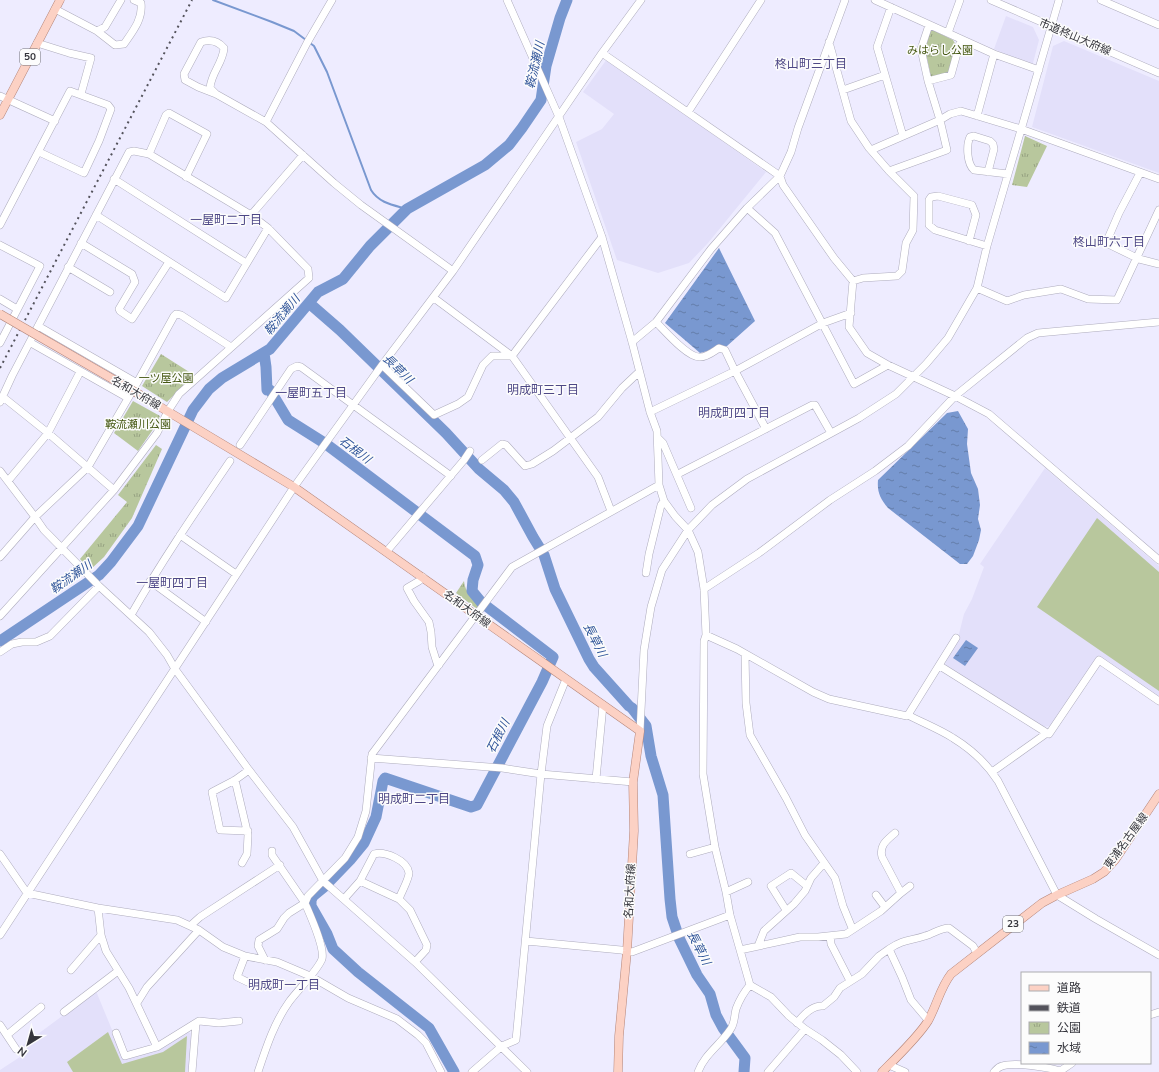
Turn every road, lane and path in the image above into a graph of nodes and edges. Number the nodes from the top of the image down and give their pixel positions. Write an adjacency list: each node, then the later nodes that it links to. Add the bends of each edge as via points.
1 (60, 0): 15 (main road, 50)
2 (122, 0): 19 (street, via 105,27)
3 (134, 0): 19 (street, via 141,3 142,12 124,44 115,45)
4 (332, 0): 41 (street)
5 (507, 0): 38 (street)
6 (641, 0): 24 (street)
7 (761, 0): 35 (street)
8 (844, 0): 22 (street)
9 (875, 0): 14 (street)
10 (960, 0): 20 (street)
11 (991, 0): 18 (street, 市道柊山大府線)
12 (1059, 0): 18 (street)
13 (1106, 1): 17 (street)
14 (891, 6): 16 (street); 28 (street, via 876,47)
15 (55, 9): 19 (street); 23 (main road, 50)
16 (929, 25): 20 (street); 29 (street, via 921,49)
17 (1159, 25)
18 (1051, 27): 26 (street); 27 (street, 市道柊山大府線)
19 (97, 31)
20 (948, 33): 21 (street)
21 (961, 39): 25 (street); 29 (street, via 951,75)
22 (829, 42): 30 (street); 52 (street, via 791,152)
23 (37, 43): 31 (street, via 90,58); 34 (main road, 50)
24 (602, 53): 35 (street); 38 (street)
25 (994, 54): 26 (street); 37 (street)
26 (1039, 70): 42 (street)
27 (1159, 73)
28 (885, 75): 30 (street); 43 (street)
29 (928, 81): 39 (street)
30 (843, 90): 44 (street, via 851,121)
31 (81, 94): 40 (street, via 70,91); 45 (street, via 112,109 84,173)
32 (216, 94): 32 (street, via 185,80 184,74 201,42 208,40 220,43 224,48 224,55 211,79 210,88); 41 (street)
33 (0, 96): 34 (street)
34 (8, 99): 36 (main road, 50); 40 (street)
35 (688, 112): 52 (street)
36 (0, 115)
37 (977, 116): 39 (street, via 961,111); 42 (street)
38 (559, 117): 62 (street); 72 (street)
39 (940, 120): 43 (street); 48 (street, via 947,150)
40 (55, 121): 45 (street)
41 (266, 122): 47 (street)
42 (1021, 129): 50 (street); 51 (street)
43 (903, 136): 44 (street)
44 (870, 150): 48 (street)
45 (39, 152): 60 (street)
46 (150, 154): 53 (street); 53 (street, via 169,113 207,134); 54 (street, via 128,152)
47 (303, 155): 59 (street); 72 (street, via 334,184)
48 (889, 171): 73 (street, via 914,196 913,230 906,243 902,271 897,276 863,278)
49 (988, 172): 49 (street, via 974,170 969,164 970,137 974,136 993,144); 51 (street)
50 (1140, 173): 55 (street); 67 (street, via 1106,243)
51 (1008, 174): 66 (street)
52 (780, 176): 56 (street); 73 (street, via 783,184)
53 (186, 177): 59 (street)
54 (114, 179): 58 (street); 69 (street)
55 (1159, 179)
56 (747, 208): 81 (street, via 711,248); 83 (street, via 775,233)
57 (1159, 210): 67 (street)
58 (96, 215): 64 (street); 68 (street)
59 (251, 215): 61 (street)
60 (0, 225)
61 (268, 228): 69 (street); 89 (street, via 308,269 309,278)
62 (602, 237): 87 (street); 90 (street)
63 (969, 240): 63 (street, via 931,228 931,197 938,196 972,205 976,215); 66 (street)
64 (81, 243): 68 (street, via 132,274 135,282 119,309 132,319); 71 (street)
65 (0, 245): 78 (street, via 40,266)
66 (987, 246): 74 (street)
67 (1137, 258): 70 (street); 74 (street, via 1117,300 1088,299 1061,289 1024,295 1007,301)
68 (169, 262): 69 (street, via 226,298)
69 (246, 263)
70 (1159, 264)
71 (68, 267): 75 (street); 84 (street)
72 (453, 271): 76 (street)
73 (853, 282): 79 (street)
74 (977, 288): 96 (street, via 948,338)
75 (110, 292)
76 (434, 298): 90 (street); 91 (street)
77 (0, 299): 78 (street)
78 (17, 309): 85 (street)
79 (851, 313): 83 (street); 92 (street, via 850,327 867,353)
80 (0, 314): 102 (main road, 名和大府線, bridge)
81 (656, 322): 87 (street); 93 (street, via 693,356 706,356 719,348 725,350)
82 (1159, 322): 98 (street, via 1038,332 1026,338)
83 (823, 323): 92 (street, via 854,384); 93 (street)
84 (38, 326): 88 (street); 97 (street)
85 (3, 328): 86 (street)
86 (0, 342)
87 (632, 342): 95 (street)
88 (30, 343): 94 (street); 100 (street)
89 (231, 347): 97 (street, via 176,314); 102 (street, via 179,394)
90 (512, 356): 91 (street, via 492,356 483,365 468,397 434,415); 107 (street)
91 (382, 365): 101 (street)
92 (888, 365): 96 (street)
93 (735, 371): 103 (street); 104 (street)
94 (80, 372): 99 (street); 105 (street)
95 (640, 372): 103 (street); 107 (street, via 622,388 598,417)
96 (915, 377): 98 (street); 106 (street, via 880,406)
97 (137, 383): 99 (street)
98 (955, 396): 130 (street, via 989,414); 136 (street, via 908,446)
99 (128, 398): 113 (street)
100 (1, 400): 105 (street)
101 (354, 404): 109 (street, via 296,366 291,369); 116 (street); 119 (street)
102 (169, 412): 119 (main road, 名和大府線); 120 (street, via 157,433)
103 (650, 412): 108 (street)
104 (766, 428): 106 (street, via 814,405); 115 (street)
105 (48, 433): 113 (street); 117 (street)
106 (831, 433): 125 (street, via 747,479 706,511)
107 (569, 438): 111 (street, via 553,451 525,466 506,445 502,444); 123 (street, via 598,478)
108 (658, 438): 115 (street); 118 (street)
109 (240, 445)
110 (470, 451): 116 (street)
111 (482, 460)
112 (230, 461): 126 (street)
113 (88, 467): 120 (street); 124 (street)
114 (0, 471): 117 (street)
115 (678, 474): 122 (street)
116 (451, 476): 128 (street)
117 (8, 481): 124 (street)
118 (659, 485): 121 (street); 123 (street)
119 (294, 487): 128 (main road, 名和大府線); 132 (street)
120 (114, 490): 127 (street)
121 (664, 501): 125 (street); 131 (street)
122 (692, 508)
123 (611, 511): 138 (street, via 512,567)
124 (35, 517): 127 (street); 129 (street)
125 (688, 530): 136 (street, via 698,552); 152 (street, via 662,570 651,607 644,650)
126 (180, 534): 132 (street); 134 (street)
127 (61, 548): 135 (street); 139 (street)
128 (386, 551): 133 (main road, 名和大府線)
129 (2, 552)
130 (1159, 560)
131 (646, 573)
132 (236, 574): 140 (street)
133 (423, 577): 138 (main road, 名和大府線); 145 (street, via 407,588 429,622 432,647)
134 (150, 581): 137 (street); 140 (street)
135 (99, 586): 137 (street); 143 (street, via 50,636 36,642 12,644)
136 (704, 589): 141 (street)
137 (131, 615): 147 (street, via 149,632)
138 (476, 615): 145 (street); 148 (main road, 名和大府線)
139 (0, 616)
140 (206, 622): 147 (street)
141 (706, 635): 144 (street); 164 (street, via 702,763)
142 (956, 638): 146 (street)
143 (0, 652)
144 (745, 654): 151 (street, via 829,699 907,716); 169 (street, via 746,704 750,735 805,835)
145 (439, 665): 154 (street)
146 (940, 666): 151 (street); 153 (street)
147 (176, 669): 155 (street); 177 (street)
148 (566, 679): 150 (main road, 名和大府線); 157 (street, via 547,726)
149 (1159, 701): 153 (street, via 1099,660 1049,734)
150 (603, 705): 152 (main road, 名和大府線); 158 (street)
151 (908, 714): 156 (street, via 953,738 977,756)
152 (640, 728): 160 (main road, 名和大府線)
153 (1047, 733): 156 (street)
154 (371, 758): 157 (street, via 502,768); 173 (street, via 366,811 358,837)
155 (249, 770): 159 (street); 173 (street, via 293,827)
156 (992, 772): 179 (street)
157 (541, 774): 158 (street); 194 (street)
158 (596, 779): 160 (street)
159 (235, 780): 162 (street); 162 (street, via 212,792 220,830)
160 (633, 782): 198 (main road, 名和大府線, via 634,831)
161 (1159, 794): 179 (main road, 東浦名古屋線 / 23, via 1115,860 1104,872)
162 (248, 831): 168 (street, via 247,854)
163 (895, 833): 178 (street, via 882,846 881,853)
164 (716, 847): 167 (street); 176 (street)
165 (272, 851): 170 (street)
166 (0, 854): 177 (street)
167 (690, 854)
168 (242, 862)
169 (824, 863): 174 (street, via 810,878); 189 (street, via 835,878)
170 (280, 865): 183 (street); 188 (street)
171 (360, 881): 181 (street); 182 (street); 182 (street, via 374,854 398,858 408,868 409,875)
172 (748, 882): 176 (street)
173 (326, 883): 181 (street); 183 (street, via 308,896)
174 (807, 886): 186 (street, via 794,904); 186 (street, via 791,874 771,886)
175 (910, 886): 178 (street)
176 (726, 892): 187 (street)
177 (27, 893): 185 (street); 191 (street)
178 (901, 893): 184 (street)
179 (1057, 894): 199 (main road, 東浦名古屋線 / 23, via 1021,918); 200 (street)
180 (876, 895): 184 (street)
181 (344, 899): 203 (street)
182 (399, 899): 203 (street, via 410,910 427,945 426,950)
183 (305, 904): 202 (street, via 289,913 277,929 259,940 258,946); 206 (street, via 322,950 322,958)
184 (885, 907): 193 (street, via 846,934)
185 (98, 908): 188 (street, via 177,920); 192 (street)
186 (786, 910): 195 (street, via 764,931)
187 (730, 915): 197 (street); 198 (street, via 632,952)
188 (190, 926): 190 (street)
189 (852, 928)
190 (199, 930): 201 (street, via 223,946); 210 (street)
191 (0, 934)
192 (101, 936): 204 (street); 205 (street, via 106,951)
193 (830, 936): 195 (street, via 800,937); 207 (street, via 831,944)
194 (526, 940): 198 (street); 221 (street, via 516,1040)
195 (758, 946): 197 (street)
196 (889, 948): 199 (street, via 903,940 949,928 974,946); 207 (street, via 862,974); 213 (street, via 911,1000)
197 (740, 950): 208 (street)
198 (627, 951): 231 (main road, 名和大府線)
199 (977, 953): 213 (main road, 東浦名古屋線 / 23, via 944,982)
200 (1159, 955)
201 (245, 956): 202 (street); 209 (street, via 237,977)
202 (265, 960): 206 (street, via 277,962)
203 (415, 962): 221 (street)
204 (71, 970)
205 (118, 971): 210 (street); 212 (street)
206 (310, 976): 227 (street, via 279,1018); 228 (street, via 348,998 397,1019 426,1043)
207 (850, 981): 216 (street, via 823,1006 814,1008)
208 (750, 985): 216 (street, via 771,997); 232 (street, via 736,1010 730,1031 704,1059)
209 (256, 986)
210 (137, 1003): 222 (street, via 142,1019)
211 (41, 1007): 220 (street)
212 (64, 1012)
213 (928, 1020): 225 (main road, 東浦名古屋線 / 23)
214 (239, 1021): 215 (street)
215 (196, 1023): 222 (street); 226 (street)
216 (797, 1023): 218 (street)
217 (0, 1025): 220 (street)
218 (805, 1030): 233 (street); 234 (street, via 826,1044)
219 (116, 1033): 222 (street, via 125,1056)
220 (7, 1035): 223 (street)
221 (502, 1046): 229 (street); 230 (street)
222 (157, 1047)
223 (16, 1049)
224 (1071, 1064): 238 (street)
225 (889, 1065): 235 (main road, 東浦名古屋線 / 23); 236 (street)
226 (192, 1072)
227 (258, 1072)
228 (441, 1072)
229 (472, 1072)
230 (527, 1072)
231 (618, 1072)
232 (698, 1072)
233 (768, 1072)
234 (857, 1072)
235 (882, 1072)
236 (905, 1072)
237 (994, 1072): 238 (street, via 1002,1066 1014,1065)
238 (1059, 1072)

